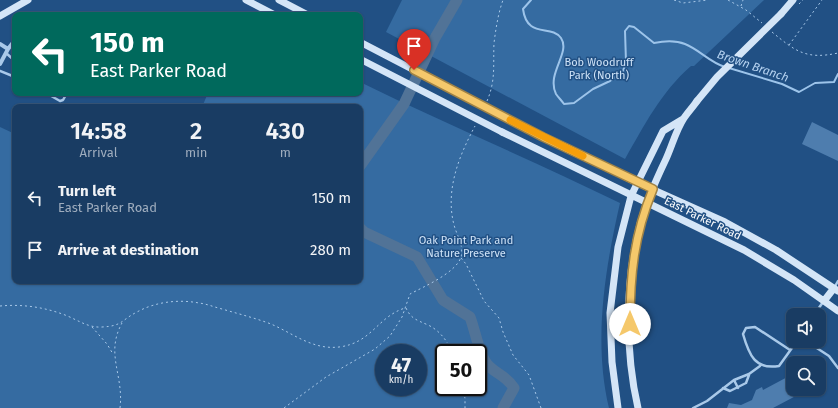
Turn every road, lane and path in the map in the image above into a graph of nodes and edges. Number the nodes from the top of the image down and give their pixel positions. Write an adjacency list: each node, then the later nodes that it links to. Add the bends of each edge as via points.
1 (28, 0): 14 (main road)
2 (246, 0): 12 (main road)
3 (279, 0): 13 (main road)
4 (503, 0): 30 (path, via 496,30 492,88)
5 (674, 0): 6 (path, via 683,3)
6 (708, 0)
7 (728, 0): 11 (path)
8 (743, 0): 11 (path)
9 (793, 0): 31 (main road, bridge, via 782,14 721,72)
10 (822, 0): 20 (path)
11 (741, 6): 15 (path)
12 (269, 12)
13 (302, 12)
14 (0, 16)
15 (762, 23)
16 (768, 28): 20 (path)
17 (0, 44): 21 (street)
18 (12, 44): 21 (street)
19 (363, 44): 33 (main road, East Parker Road, bridge)
20 (789, 46): 22 (path, via 807,54)
21 (7, 51): 23 (lane); 25 (street)
22 (838, 54)
23 (12, 57)
24 (363, 61): 35 (main road, East Parker Road, bridge)
25 (0, 64)
26 (0, 70): 27 (lane)
27 (12, 76)
28 (51, 96): 29 (lane, via 60,101)
29 (65, 96)
30 (487, 101)
31 (683, 119): 33 (main road, via 663,130); 34 (main road)
32 (476, 125): 37 (path, via 460,154 452,184 454,225 461,241)
33 (638, 183): 34 (main road, East Parker Road); 35 (main road)
34 (653, 189): 36 (main road); 39 (main road, East Parker Road, via 704,211 754,237)
35 (631, 196): 36 (main road, East Parker Road); 62 (main road, via 618,247 610,313 612,362)
36 (647, 204): 40 (main road, East Parker Road, via 764,261); 63 (main road, via 639,230 630,288 630,356)
37 (461, 257): 42 (path, via 454,269 408,296); 61 (path, via 484,301 499,318 514,355 529,375)
38 (838, 281): 39 (lane)
39 (836, 290): 40 (main road)
40 (824, 301): 43 (lane); 44 (main road, East Parker Road)
41 (0, 306): 46 (path, via 43,308 69,316)
42 (406, 308): 45 (path, via 387,316 365,338 337,347 311,344 264,321 199,303 176,302 154,305 135,313); 47 (path, via 411,317 440,333); 59 (path, via 390,336 375,349 326,377)
43 (819, 308)
44 (838, 311)
45 (122, 323): 46 (path); 50 (path, via 115,342)
46 (91, 327): 50 (path, via 107,344)
47 (448, 344)
48 (817, 348): 52 (lane, via 829,356)
49 (790, 350): 51 (lane, via 779,366); 51 (lane, via 755,327 746,328 743,334 746,344)
50 (114, 357): 58 (path, via 121,384)
51 (760, 366): 53 (lane)
52 (838, 368)
53 (749, 374): 54 (lane); 56 (lane, via 746,383)
54 (734, 380): 55 (lane); 56 (lane)
55 (723, 387): 56 (lane, via 730,391); 64 (lane, via 708,401)
56 (738, 388)
57 (464, 396): 60 (path)
58 (120, 408)
59 (284, 408)
60 (465, 408)
61 (541, 408)
62 (618, 408)
63 (638, 408)
64 (693, 408)

